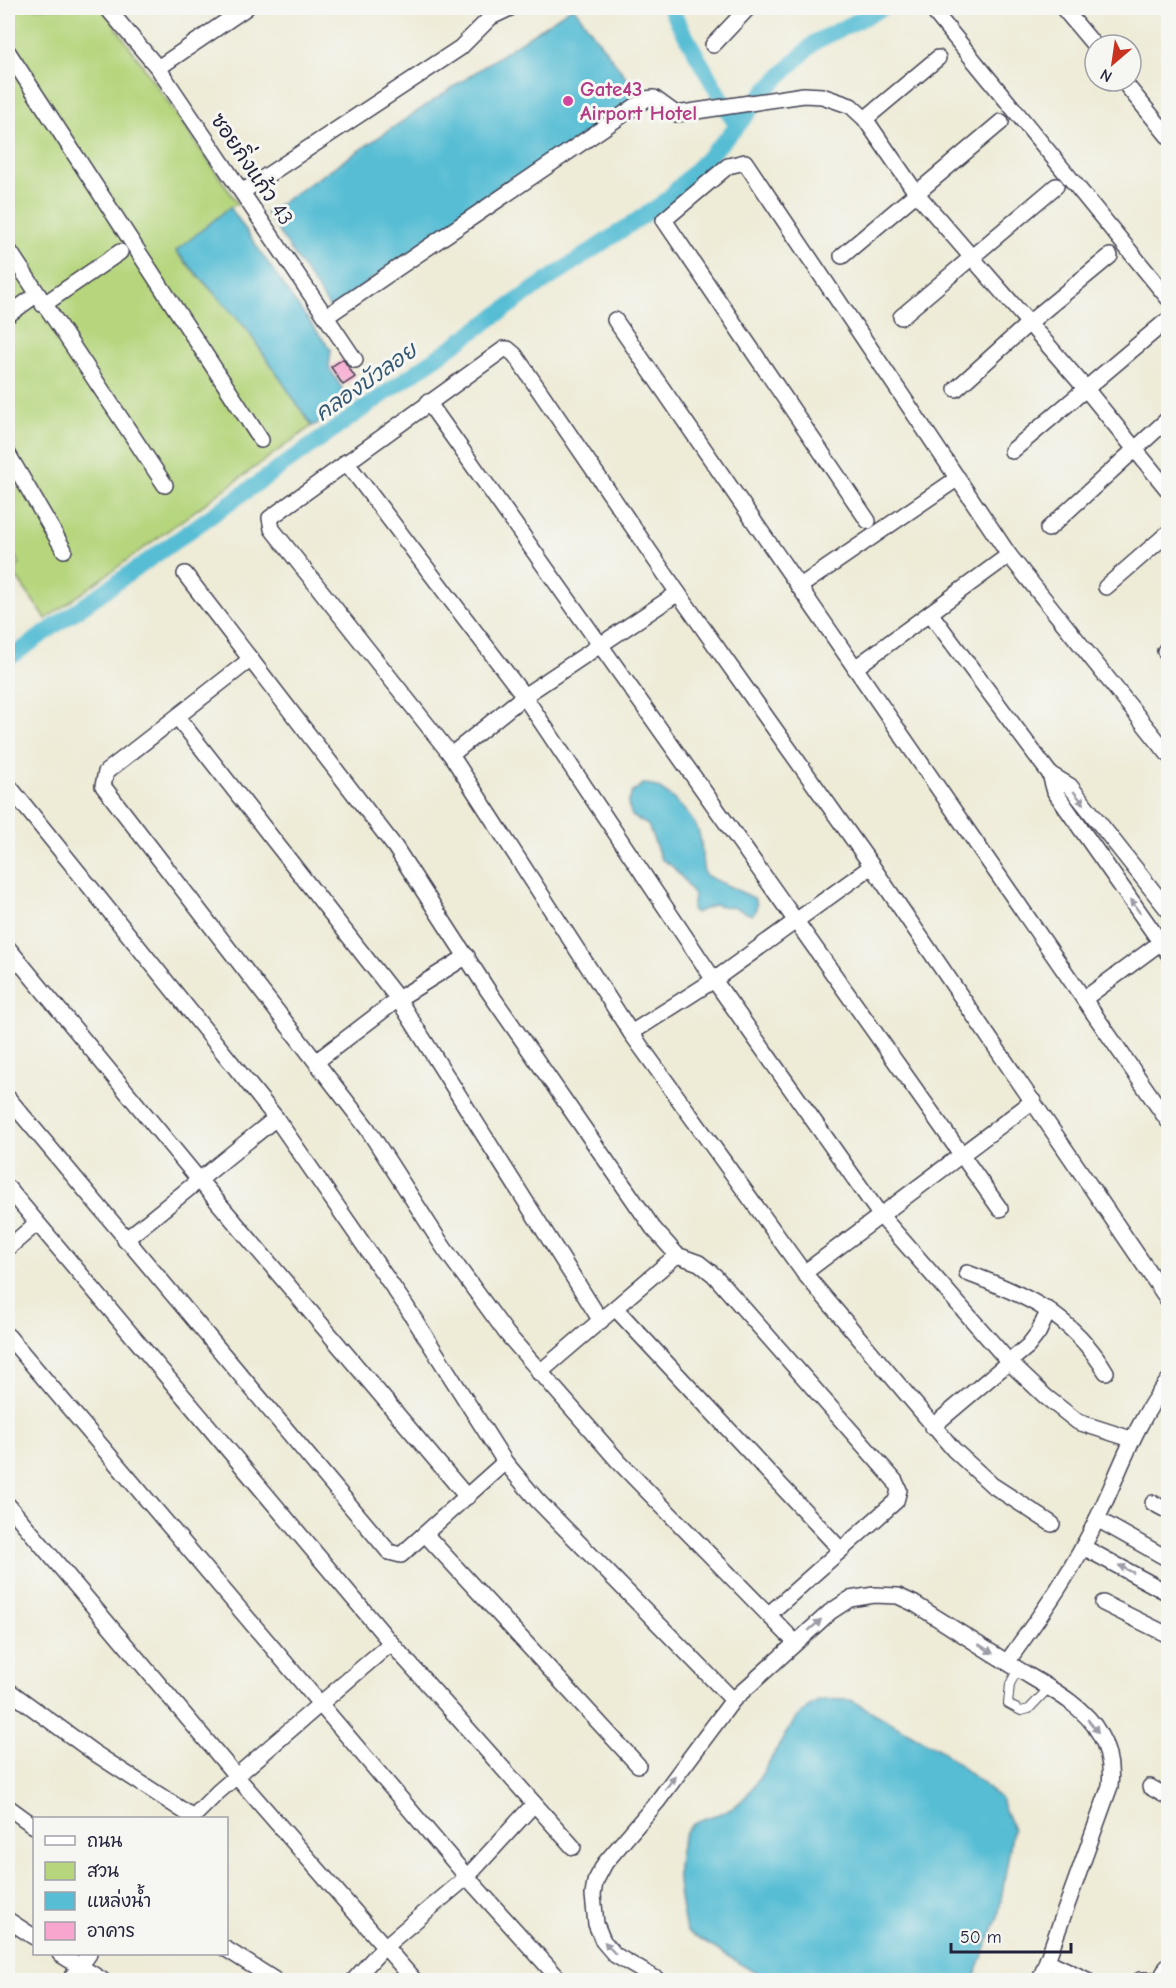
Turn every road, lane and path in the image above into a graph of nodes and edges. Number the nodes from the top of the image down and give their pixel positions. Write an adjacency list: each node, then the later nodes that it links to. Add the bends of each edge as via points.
1 (107, 8): 11 (street, ซอยกิ่งแก้ว 43)
2 (246, 8): 11 (street)
3 (510, 8): 17 (street, via 491,17 460,48)
4 (748, 8): 8 (street)
5 (931, 8): 24 (street)
6 (1063, 8): 7 (street)
7 (1084, 33)
8 (712, 45)
9 (8, 52): 37 (street)
10 (938, 58): 13 (street)
11 (158, 68): 17 (street, ซอยกิ่งแก้ว 43)
12 (1133, 93): 15 (street)
13 (865, 119): 18 (street); 27 (street, via 851,106 822,96 773,98 683,113 669,111 654,99 646,99)
14 (1001, 122): 18 (street)
15 (1168, 136)
16 (1056, 186): 23 (street)
17 (242, 192): 27 (street, ซอยกิ่งแก้ว 43)
18 (917, 194): 21 (street); 23 (street)
19 (8, 249): 25 (street)
20 (120, 252): 25 (street)
21 (842, 256)
22 (1110, 256): 30 (street)
23 (973, 257): 28 (street); 30 (street)
24 (1168, 298)
25 (39, 300): 26 (street); 43 (street)
26 (8, 315)
27 (327, 316): 32 (street, ซอยกิ่งแก้ว 43)
28 (901, 317)
29 (615, 320): 51 (street)
30 (1030, 322): 33 (street); 34 (street)
31 (1165, 322): 34 (street)
32 (355, 360)
33 (956, 389)
34 (1086, 389): 38 (street); 39 (street)
35 (428, 402): 41 (street); 53 (street, via 504,349 515,354); 55 (street)
36 (1168, 419): 38 (street)
37 (261, 440)
38 (1133, 449): 44 (street); 46 (street)
39 (1012, 451)
40 (8, 454): 48 (street)
41 (346, 462): 58 (street); 61 (street, via 269,522)
42 (958, 478): 45 (street, via 745,162 728,166 664,220); 49 (street); 51 (street)
43 (165, 485)
44 (1168, 490)
45 (867, 521)
46 (1048, 529)
47 (1168, 532): 52 (street)
48 (64, 550)
49 (1009, 555): 54 (street); 60 (street)
50 (185, 574): 56 (street)
51 (799, 587): 57 (street)
52 (1106, 587)
53 (678, 593): 55 (street); 64 (street)
54 (930, 613): 57 (street); 62 (street)
55 (602, 645): 58 (street); 66 (street)
56 (251, 659): 59 (street); 69 (street, via 395,847)
57 (855, 668): 72 (street)
58 (524, 696): 61 (street); 70 (street)
59 (178, 718): 71 (street); 74 (street, via 106,772 103,786)
60 (1168, 754)
61 (451, 755): 73 (street)
62 (1050, 774): 65 (street, one-way to 65, via 1070,786); 67 (street, one-way to 62, via 1055,792)
63 (8, 785): 77 (street)
64 (872, 866): 66 (street); 76 (street)
65 (1168, 910)
66 (798, 920): 70 (street); 79 (street)
67 (1166, 944): 72 (street)
68 (8, 948): 80 (street)
69 (467, 956): 71 (street); 87 (street, via 646,1218)
70 (714, 980): 73 (street); 83 (street)
71 (398, 999): 74 (street); 93 (street)
72 (1084, 999): 78 (street)
73 (631, 1033): 88 (street)
74 (317, 1061): 97 (street, via 367,1128 474,1291)
75 (8, 1098): 85 (street)
76 (1033, 1101): 79 (street); 90 (street)
77 (276, 1118): 80 (street); 101 (street, via 406,1306)
78 (1168, 1121)
79 (962, 1155): 82 (street); 83 (street)
80 (200, 1181): 85 (street); 102 (street)
81 (8, 1188): 84 (street)
82 (1000, 1209)
83 (880, 1216): 88 (street); 95 (street)
84 (37, 1223): 86 (street); 117 (street)
85 (125, 1240): 108 (street, via 388,1552 401,1555)
86 (8, 1248)
87 (677, 1255): 91 (street); 110 (street, via 699,1263 714,1275 895,1481 899,1490 896,1501)
88 (804, 1273): 99 (street)
89 (967, 1273): 92 (street, via 1017,1292)
90 (1168, 1300)
91 (616, 1309): 93 (street); 110 (street)
92 (1049, 1310): 95 (street, via 1038,1333); 96 (street, via 1077,1333)
93 (601, 1321): 97 (street)
94 (8, 1336): 122 (street)
95 (1010, 1363): 99 (street); 100 (street, via 1078,1422)
96 (1106, 1372)
97 (539, 1373): 114 (street, via 619,1462)
98 (1168, 1381): 100 (street)
99 (933, 1427): 107 (street, via 992,1485)
100 (1131, 1438): 106 (street)
101 (505, 1462): 102 (street); 121 (street, via 537,1500)
102 (467, 1497): 108 (street)
103 (1153, 1503): 105 (street)
104 (8, 1504): 124 (street)
105 (1168, 1511)
106 (1097, 1519): 109 (street); 111 (street)
107 (1052, 1524)
108 (426, 1535): 123 (street)
109 (1083, 1547): 112 (street, one-way to 109); 118 (street)
110 (841, 1550): 114 (street)
111 (1168, 1559)
112 (1168, 1593)
113 (1103, 1603): 115 (street)
114 (769, 1614): 116 (street)
115 (1168, 1635)
116 (795, 1642): 118 (street, one-way to 118, via 850,1599 874,1594 898,1596); 121 (street)
117 (391, 1643): 122 (street); 127 (street)
118 (1012, 1666): 119 (street); 119 (lane, via 1007,1696 1014,1709 1029,1709)
119 (1048, 1689): 140 (street, one-way to 140, via 1084,1714 1099,1732 1112,1770 1110,1786)
120 (8, 1690): 129 (street)
121 (733, 1700): 148 (street, one-way to 121, via 615,1954 603,1941 594,1908 595,1882 613,1852 657,1802)
122 (321, 1704): 124 (street); 133 (street)
123 (638, 1766)
124 (237, 1777): 130 (street); 136 (street)
125 (1150, 1787): 126 (street)
126 (1168, 1797)
127 (534, 1804): 132 (street); 133 (street)
128 (8, 1807): 131 (street)
129 (190, 1817)
130 (193, 1817)
131 (33, 1825)
132 (573, 1847)
133 (467, 1877): 136 (street); 147 (street)
134 (8, 1920): 135 (street)
135 (33, 1936)
136 (383, 1948): 145 (street); 146 (street)
137 (228, 1950): 144 (street)
138 (67, 1955): 139 (street)
139 (85, 1960): 142 (street); 143 (street)
140 (1047, 1961): 149 (street); 150 (street)
141 (1168, 1965): 153 (street)
142 (70, 1980)
143 (102, 1980)
144 (275, 1980)
145 (354, 1980)
146 (414, 1980)
147 (560, 1980)
148 (658, 1980)
149 (1040, 1980)
150 (1087, 1980)
151 (1140, 1980): 152 (street)
152 (1152, 1980)
153 (1160, 1980)

